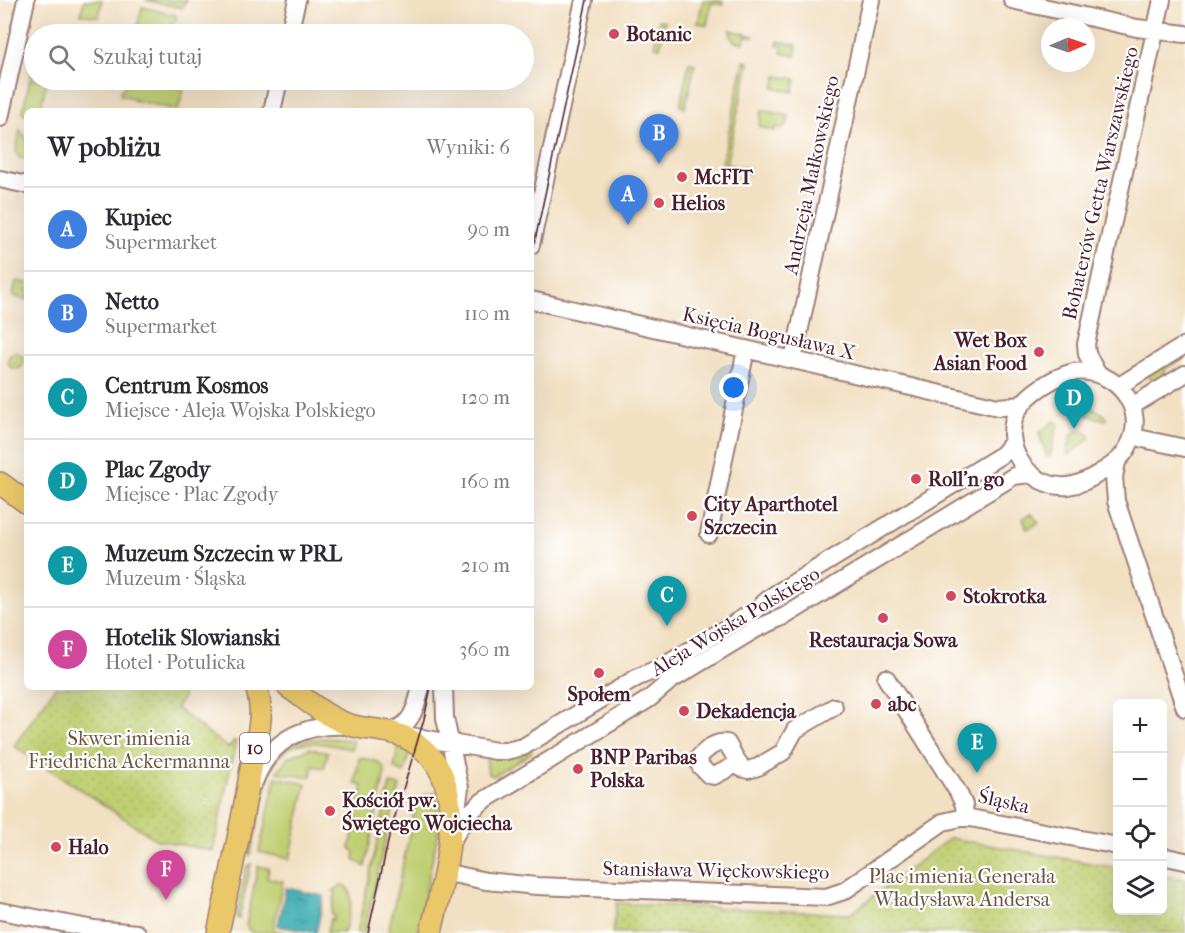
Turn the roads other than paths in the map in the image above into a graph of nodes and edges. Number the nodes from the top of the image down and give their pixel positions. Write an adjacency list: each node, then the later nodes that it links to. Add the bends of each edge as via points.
1 (26, 0): 12 (street)
2 (297, 0): 7 (street)
3 (584, 0): 15 (street)
4 (871, 0): 19 (street, Andrzeja Małkowskiego)
5 (1012, 0): 8 (street)
6 (1162, 0): 8 (street, Bohaterów Getta Warszawskiego)
7 (291, 24)
8 (1156, 30): 9 (street); 20 (street, Bohaterów Getta Warszawskiego, via 1086,344)
9 (1185, 34)
10 (277, 90): 11 (street)
11 (273, 108)
12 (0, 118)
13 (0, 179): 14 (street)
14 (24, 184)
15 (534, 231)
16 (534, 301): 18 (street, Księcia Bogusława X)
17 (1185, 345): 22 (street)
18 (746, 349): 19 (street, Księcia Bogusława X); 35 (street)
19 (793, 360): 25 (street, Księcia Bogusława X)
20 (1097, 373): 22 (street); 23 (street, via 1064,376 1032,394)
21 (1185, 374): 24 (street)
22 (1119, 386): 24 (street)
23 (1022, 405): 25 (street, Księcia Bogusława X); 26 (street)
24 (1132, 406): 29 (street, via 1133,436)
25 (998, 407): 26 (street)
26 (1013, 435): 30 (street, via 1019,460); 45 (street, Aleja Wojska Polskiego, via 1003,454 772,596 756,610 531,743 500,751)
27 (1143, 439): 28 (street)
28 (1185, 448)
29 (1117, 462): 31 (street); 34 (street)
30 (1030, 474): 31 (street, via 1058,486); 50 (street, Aleja Wojska Polskiego, via 1014,476 785,616 763,624 670,681 649,699 483,801 468,814)
31 (1083, 482): 34 (street)
32 (0, 483): 33 (main road)
33 (24, 501)
34 (1116, 501): 42 (street)
35 (709, 534)
36 (886, 678): 48 (street, Śląska, via 958,792)
37 (257, 690): 47 (main road, 10, via 261,717)
38 (292, 690): 43 (main road, via 330,716)
39 (420, 690): 44 (street, via 407,722 396,729)
40 (444, 690): 45 (street)
41 (834, 707): 46 (street, via 795,730 783,752 758,767 748,770)
42 (1185, 708)
43 (359, 727): 44 (main road); 47 (street, via 310,729 279,743 260,767)
44 (383, 730): 45 (street, Aleja Wojska Polskiego); 50 (main road, via 416,744 438,769 451,809)
45 (451, 743): 50 (street, via 460,790)
46 (738, 763)
47 (245, 809): 56 (main road, 10)
48 (965, 817): 49 (street, Śląska); 53 (street, Stanisława Więckowskiego, via 944,822 831,897 557,887 498,883)
49 (1113, 845)
50 (449, 846): 53 (main road)
51 (1167, 857): 52 (street)
52 (1185, 861)
53 (444, 872): 57 (main road)
54 (0, 911): 55 (street)
55 (136, 933)
56 (218, 933)
57 (431, 933)

